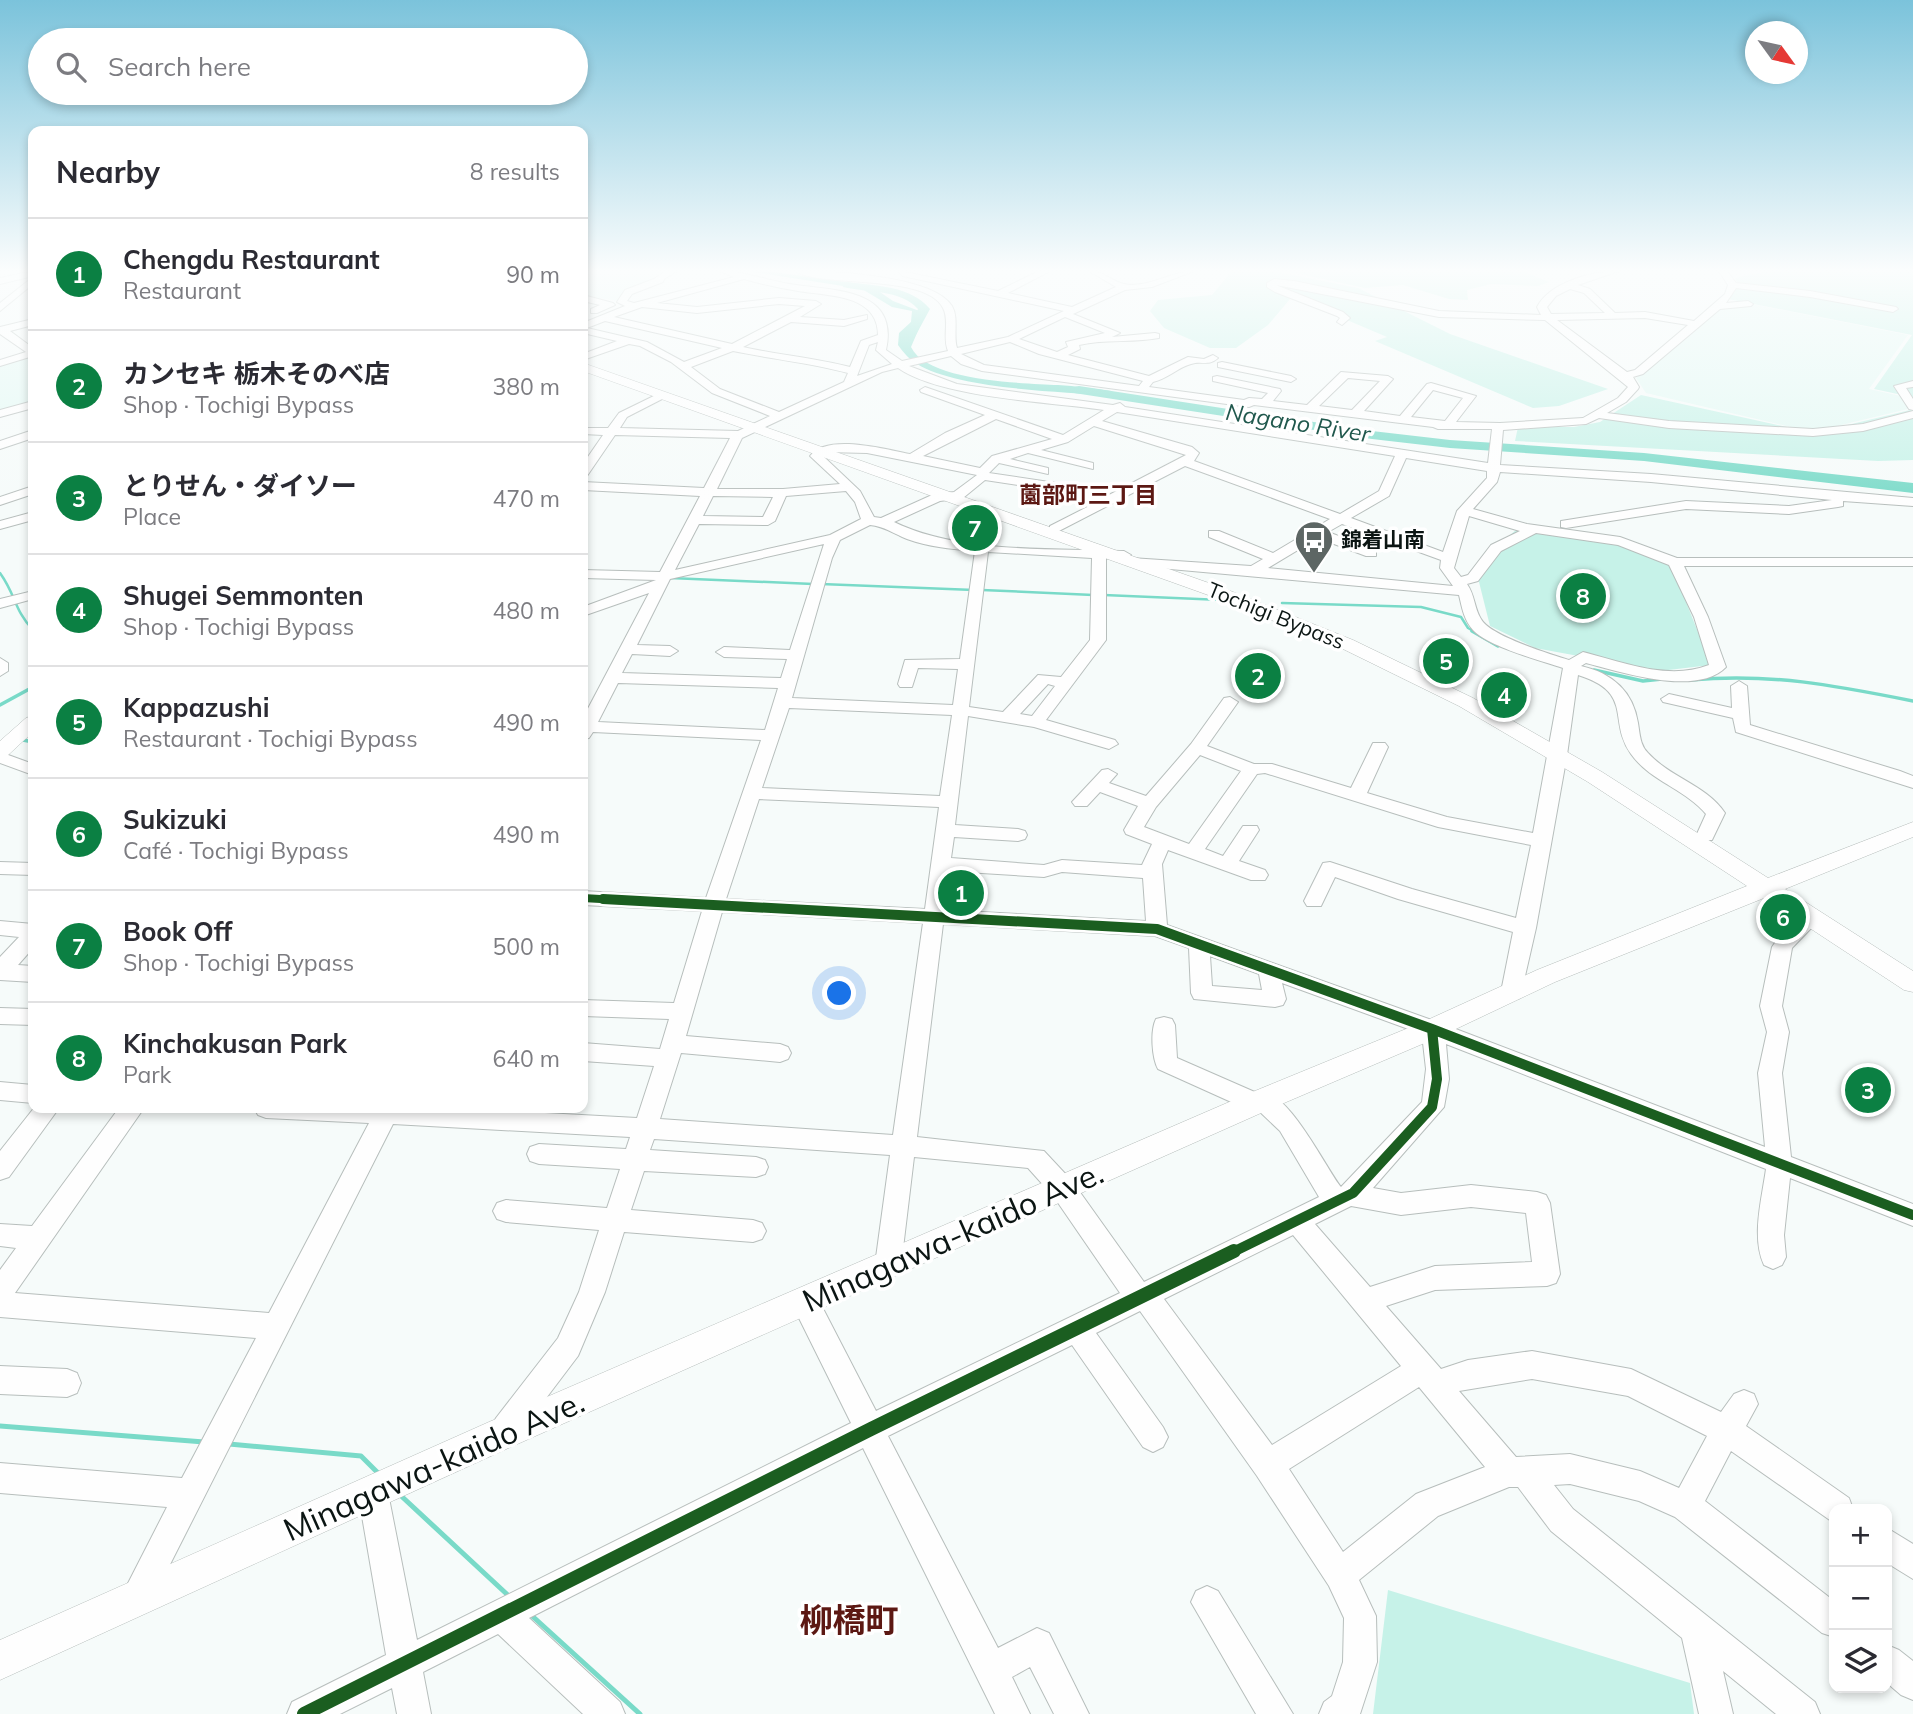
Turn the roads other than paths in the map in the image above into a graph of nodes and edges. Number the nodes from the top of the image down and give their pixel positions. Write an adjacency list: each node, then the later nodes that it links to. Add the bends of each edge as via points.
1 (656, 351): 19 (street)
2 (726, 351): 19 (street)
3 (752, 351): 25 (street)
4 (862, 351): 25 (street)
5 (882, 351): 16 (street)
6 (956, 351): 11 (street)
7 (1043, 351): 13 (street)
8 (1068, 351): 13 (street)
9 (1592, 351): 24 (street)
10 (1664, 351): 24 (street, via 1639,372)
11 (947, 353): 16 (street); 20 (street)
12 (28, 355): 14 (street)
13 (1057, 356): 15 (street)
14 (0, 363)
15 (1082, 363): 23 (street); 28 (street)
16 (899, 364): 25 (street); 35 (street, via 956,387)
17 (588, 366): 30 (main road, Tochigi Bypass)
18 (588, 366): 47 (main road, Tochigi Bypass)
19 (683, 366): 41 (street, via 716,391)
20 (984, 369): 23 (street); 23 (street, via 972,361 986,358 1020,363)
21 (1170, 370): 22 (street); 28 (street); 29 (street, via 1192,359 1294,376)
22 (1191, 373)
23 (1062, 375): 28 (street)
24 (1626, 376): 40 (street, via 1633,390)
25 (852, 377): 41 (street); 42 (street, via 864,386 888,377)
26 (1217, 379): 29 (street)
27 (1913, 384): 34 (street, via 1899,386)
28 (1143, 386): 32 (street); 35 (street)
29 (1276, 391): 31 (street)
30 (662, 395): 47 (main road, Tochigi Bypass); 50 (street, via 623,415)
31 (1265, 403): 32 (street); 36 (street)
32 (1249, 404): 46 (street)
33 (28, 406): 37 (street)
34 (1913, 407)
35 (1118, 408): 44 (street); 45 (street)
36 (1309, 409): 38 (street); 38 (street, via 1345,374 1388,379)
37 (0, 414)
38 (1354, 414): 43 (street)
39 (1913, 414): 40 (street, via 1798,435 1634,423)
40 (1599, 415): 48 (street, via 1575,423)
41 (779, 416): 47 (street)
42 (993, 416): 54 (street); 62 (street)
43 (1402, 420): 46 (street); 46 (street, via 1431,386 1470,396)
44 (1092, 422): 54 (street); 64 (street, via 1188,450 1193,453)
45 (1208, 423): 55 (street, via 1225,432); 61 (street)
46 (1448, 425): 48 (street)
47 (758, 426): 51 (street); 60 (main road, Tochigi Bypass)
48 (1498, 428): 66 (street)
49 (588, 431): 50 (street)
50 (612, 432): 51 (street); 67 (street)
51 (738, 435): 74 (street)
52 (28, 436): 56 (street)
53 (0, 439): 56 (street)
54 (1064, 439): 59 (street)
55 (1278, 440)
56 (14, 441): 57 (street); 58 (street)
57 (0, 445)
58 (28, 445)
59 (1024, 449): 63 (street); 65 (street)
60 (823, 450): 62 (street, via 867,449); 72 (street, via 816,456); 77 (main road, Tochigi Bypass)
61 (1402, 454): 66 (street); 84 (street, via 1384,493)
62 (913, 457): 69 (street)
63 (996, 459): 68 (street); 69 (street)
64 (1186, 462): 80 (street); 84 (street)
65 (1089, 466)
66 (1494, 466): 78 (street); 82 (street, via 1491,483)
67 (588, 467)
68 (1044, 471)
69 (983, 474): 73 (street); 77 (street)
70 (1092, 483): 73 (street, via 1074,479)
71 (588, 486): 74 (street)
72 (849, 487): 76 (street); 86 (street, via 867,510)
73 (1052, 487): 80 (street)
74 (710, 491): 76 (street); 85 (street)
75 (28, 492): 79 (street)
76 (781, 493): 85 (street, via 768,522)
77 (953, 496): 87 (street, via 937,498); 89 (main road, Tochigi Bypass); 96 (main road, Tochigi Bypass)
78 (1852, 498): 81 (street); 90 (street, via 1789,510 1714,505 1657,508)
79 (0, 501)
80 (1110, 501): 89 (street)
81 (1913, 502)
82 (1464, 511): 90 (street); 98 (street)
83 (28, 518): 88 (street)
84 (1342, 518): 91 (street); 98 (street)
85 (695, 520): 104 (street)
86 (868, 521): 87 (street); 93 (street)
87 (883, 522): 94 (street, via 929,541)
88 (0, 526)
89 (1055, 529): 96 (main road, Tochigi Bypass)
90 (1534, 529): 99 (street, via 1624,540); 105 (street, via 1496,548)
91 (1317, 533): 95 (street); 97 (street)
92 (1214, 534): 97 (street)
93 (834, 538): 104 (street); 112 (street)
94 (982, 548): 96 (street); 114 (street)
95 (1371, 553)
96 (1118, 557): 101 (main road, Tochigi Bypass); 118 (street, via 1098,640); 135 (main road, Tochigi Bypass, via 1347,644)
97 (1273, 558): 102 (street)
98 (1448, 558): 105 (street, via 1447,568)
99 (1675, 562): 100 (street); 115 (street, via 1718,667 1661,676 1583,657)
100 (1913, 562)
101 (1151, 563): 102 (street); 135 (main road, Tochigi Bypass, via 1351,639 1471,697)
102 (1253, 571): 105 (street)
103 (588, 574): 104 (street)
104 (664, 580): 108 (street); 109 (street)
105 (1462, 587): 115 (street, via 1480,629)
106 (28, 597): 107 (street)
107 (0, 604)
108 (588, 610)
109 (627, 649): 110 (street); 117 (street)
110 (670, 651)
111 (724, 652): 112 (street)
112 (795, 655): 121 (street)
113 (0, 663): 116 (street)
114 (966, 664): 119 (street, via 911,663); 124 (street)
115 (1572, 667): 135 (street); 149 (street, via 1605,678 1623,698 1630,740 1644,760 1708,802 1716,813)
116 (0, 671)
117 (613, 677): 121 (street); 127 (street)
118 (1065, 682): 126 (street, via 1044,678); 128 (street)
119 (906, 684)
120 (1739, 686): 125 (street)
121 (784, 693): 124 (street); 131 (street)
122 (1669, 699): 125 (street)
123 (1230, 702): 134 (street)
124 (960, 710): 126 (street); 142 (street)
125 (1741, 715): 139 (street, via 1742,729)
126 (1007, 718): 128 (street)
127 (588, 722)
128 (1036, 722): 132 (street)
129 (28, 727): 136 (main road)
130 (588, 729): 131 (street)
131 (771, 735): 140 (street)
132 (1110, 744)
133 (1379, 747): 141 (street)
134 (1197, 748): 138 (street); 144 (street)
135 (1558, 751): 149 (main road, Tochigi Bypass); 151 (street); 159 (main road, Tochigi Bypass)
136 (0, 755): 137 (street)
137 (28, 768)
138 (1252, 769): 141 (street, via 1266,768); 152 (street)
139 (1913, 783)
140 (751, 793): 142 (street); 162 (street)
141 (1357, 796): 151 (street, via 1445,822)
142 (950, 802): 147 (street)
143 (1081, 802): 144 (street, via 1103,779)
144 (1149, 804): 150 (street, via 1133,830)
145 (1913, 829): 159 (main road, Minagawa-kaido Ave.)
146 (1250, 830): 154 (street)
147 (946, 831): 148 (street); 153 (street)
148 (1018, 835)
149 (1705, 836): 159 (main road, Tochigi Bypass)
150 (1163, 841): 152 (street); 157 (street)
151 (1542, 841): 166 (street)
152 (1193, 852): 154 (street)
153 (941, 864): 157 (street); 163 (street)
154 (1227, 864): 158 (street)
155 (0, 868): 156 (street)
156 (28, 869)
157 (1152, 872): 167 (street)
158 (1258, 875)
159 (1772, 887): 164 (main road, Tochigi Bypass); 172 (main road, Tochigi Bypass); 176 (main road, Minagawa-kaido Ave.)
160 (588, 898): 162 (street)
161 (1314, 901): 166 (street, via 1330,868)
162 (714, 905): 163 (street); 178 (street)
163 (935, 916): 167 (street); 194 (street)
164 (1811, 918): 175 (main road, Tochigi Bypass); 197 (street, via 1782,947 1771,1006 1778,1032 1770,1073)
165 (0, 928): 168 (street)
166 (1526, 928): 176 (street)
167 (1157, 929): 170 (street)
168 (28, 932)
169 (28, 939): 173 (street)
170 (1199, 943): 171 (street); 171 (street, via 1202,993 1275,999)
171 (1268, 969): 182 (street)
172 (1913, 971)
173 (0, 972): 174 (street)
174 (28, 974)
175 (1913, 983)
176 (1512, 992): 182 (main road, Minagawa-kaido Ave.)
177 (588, 1008): 178 (street)
178 (682, 1011): 183 (street)
179 (0, 1016): 180 (street)
180 (28, 1017)
181 (1164, 1025): 188 (street, via 1166,1063)
182 (1432, 1029): 188 (main road, Minagawa-kaido Ave.); 197 (street); 201 (street, via 1436,1099 1432,1107)
183 (671, 1051): 184 (street); 185 (street); 193 (street)
184 (588, 1052)
185 (780, 1053)
186 (0, 1091): 187 (street)
187 (28, 1094)
188 (1260, 1102): 200 (main road, Minagawa-kaido Ave.); 201 (street, via 1288,1124 1317,1175)
189 (43, 1113): 199 (street)
190 (128, 1113): 208 (street)
191 (386, 1113): 216 (street)
192 (478, 1113): 193 (street)
193 (645, 1129): 194 (street); 196 (street)
194 (904, 1145): 200 (street, via 1035,1158); 210 (street)
195 (539, 1154): 196 (street)
196 (635, 1160): 198 (street); 205 (street)
197 (1779, 1163): 203 (street); 209 (street)
198 (756, 1167)
199 (0, 1170)
200 (1063, 1189): 210 (main road, Minagawa-kaido Ave.); 212 (street)
201 (1342, 1198): 204 (street); 213 (street, via 1401,1204 1472,1196 1537,1203 1547,1274 1435,1278)
202 (506, 1211): 205 (street)
203 (1913, 1215)
204 (1297, 1221): 212 (street); 213 (street)
205 (616, 1222): 206 (street); 224 (street, via 568,1347)
206 (753, 1231)
207 (0, 1235): 208 (street)
208 (38, 1238): 211 (street)
209 (1773, 1257)
210 (888, 1265): 214 (main road, Minagawa-kaido Ave.)
211 (0, 1292)
212 (1142, 1296): 217 (street); 226 (street)
213 (1365, 1301): 218 (street)
214 (805, 1302): 222 (street); 224 (main road, Minagawa-kaido Ave.)
215 (0, 1304): 216 (street)
216 (276, 1327): 230 (street)
217 (1077, 1328): 222 (street); 225 (street)
218 (1429, 1377): 223 (street, via 1532,1365 1631,1384); 226 (street); 227 (street)
219 (0, 1380): 220 (street)
220 (67, 1383)
221 (1744, 1404): 223 (street)
222 (870, 1429): 238 (street); 244 (street)
223 (1726, 1430): 231 (street); 232 (street)
224 (501, 1434): 229 (main road, Minagawa-kaido Ave.)
225 (1153, 1437)
226 (1268, 1465): 235 (street)
227 (1517, 1472): 232 (street, via 1570,1469 1640,1486); 235 (street, via 1427,1505); 240 (street, via 1562,1520)
228 (0, 1478): 230 (street)
229 (386, 1487): 236 (main road, Minagawa-kaido Ave.); 242 (street)
230 (190, 1494): 236 (street)
231 (1831, 1504)
232 (1686, 1506): 239 (street)
233 (1892, 1548): 234 (street)
234 (1913, 1563)
235 (1340, 1575): 252 (street, via 1360,1616 1360,1662 1346,1707)
236 (135, 1601): 241 (main road, Minagawa-kaido Ave.)
237 (1207, 1602): 251 (street)
238 (512, 1609): 242 (street); 248 (street)
239 (1829, 1617)
240 (1698, 1630): 253 (street); 254 (street)
241 (0, 1660)
242 (406, 1663): 246 (street); 247 (street)
243 (1892, 1666): 245 (street)
244 (991, 1670): 249 (street); 250 (street, via 1037,1645)
245 (1913, 1683)
246 (304, 1714)
247 (414, 1714)
248 (608, 1714)
249 (1013, 1714)
250 (1072, 1714)
251 (1276, 1714)
252 (1336, 1714)
253 (1716, 1714)
254 (1802, 1714)

